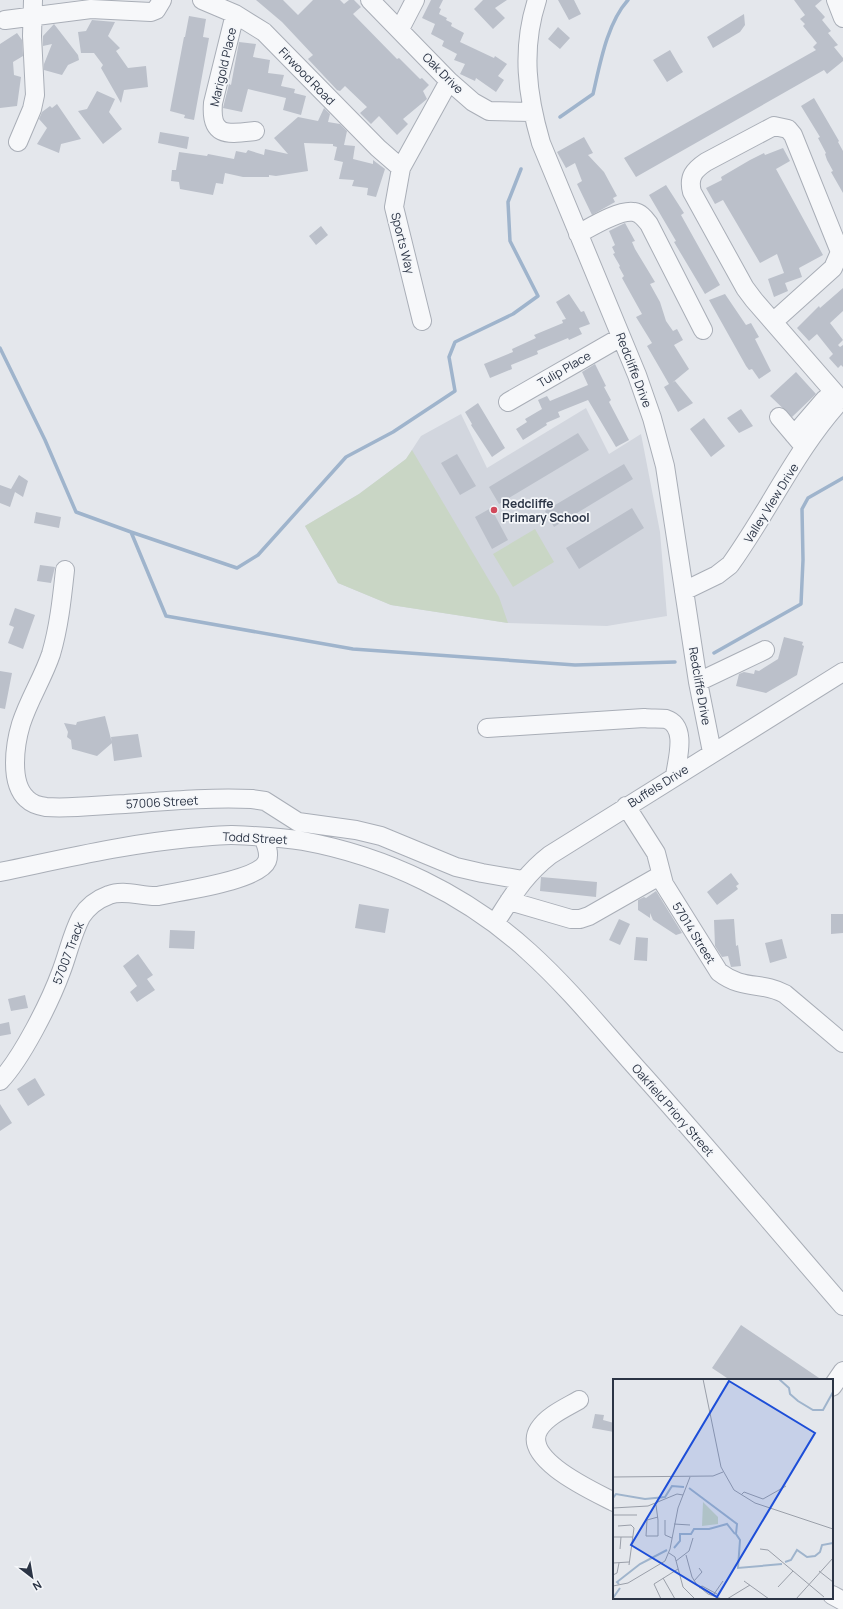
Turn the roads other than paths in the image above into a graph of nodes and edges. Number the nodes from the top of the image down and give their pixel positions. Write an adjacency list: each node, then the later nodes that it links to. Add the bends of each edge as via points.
1 (162, 0): 7 (street, via 156,10 151,12)
2 (202, 0): 8 (street, Firwood Road)
3 (370, 0): 11 (street, Oak Drive)
4 (415, 0): 11 (street)
5 (537, 0): 13 (street, Redcliffe Drive, via 528,36 527,61)
6 (836, 0): 9 (street)
7 (34, 8): 10 (street); 15 (street, via 32,36 35,95)
8 (235, 14): 14 (street, Marigold Place, via 213,103 212,117 215,126 223,131); 16 (street, Firwood Road, via 264,32 378,148)
9 (843, 18)
10 (5, 20)
11 (400, 29): 12 (street, Oak Drive)
12 (449, 81): 13 (street, Oak Drive, via 473,102 489,111); 16 (street, Sports Way)
13 (532, 112): 17 (street, Redcliffe Drive, via 541,143)
14 (255, 131)
15 (18, 142)
16 (401, 168): 18 (street, Sports Way, via 394,207)
17 (578, 234): 20 (street, via 625,212 642,215); 21 (street, Redcliffe Drive)
18 (422, 321)
19 (773, 322): 19 (street, via 758,307 745,288 689,183 697,168 774,126 788,129 793,135 840,252 833,268); 22 (street)
20 (703, 330)
21 (621, 336): 23 (street, Tulip Place); 27 (street, Redcliffe Drive, via 652,418 665,466)
22 (836, 399): 25 (street, Valley View Drive)
23 (508, 402)
24 (779, 417): 25 (street)
25 (799, 441): 27 (street, Valley View Drive, via 730,565 717,575)
26 (65, 570): 38 (street, 57006 Street, via 51,653 27,708 18,740 18,782 27,800 35,805 47,807 226,798 258,800 277,807 298,822 381,836 456,867)
27 (684, 591): 30 (street, Redcliffe Drive)
28 (765, 650): 30 (street)
29 (843, 672): 32 (street, Buffels Drive)
30 (698, 682): 32 (street, Redcliffe Drive)
31 (487, 728): 33 (street, via 644,718 665,719 673,722 680,739)
32 (712, 752): 33 (street, Buffels Drive)
33 (675, 776): 34 (street, Buffels Drive)
34 (626, 806): 37 (street, 57014 Street, via 656,853); 38 (street, Buffels Drive, via 550,855 534,867)
35 (263, 837): 36 (street, Todd Street, via 228,835 128,846); 40 (street, Todd Street, via 336,848 381,863 424,881); 42 (street, 57007 Track, via 267,861 255,872 229,881 158,896 111,894 88,907 81,917 50,997 13,1064)
36 (0, 872)
37 (661, 875): 39 (street, via 580,919 571,919); 41 (street, 57014 Street, via 719,972 740,984 777,989)
38 (523, 880): 39 (street, Buffels Drive)
39 (509, 901): 40 (street, Buffels Drive)
40 (495, 923): 43 (street, Oakfield Priory Street, via 557,980)
41 (843, 1043)
42 (0, 1081)
43 (843, 1306)
44 (843, 1371): 45 (street)
45 (833, 1386)
46 (578, 1400): 47 (street, via 547,1420 538,1430 535,1440 538,1450 554,1468)
47 (613, 1501)
48 (833, 1596): 49 (street)
49 (843, 1601)

